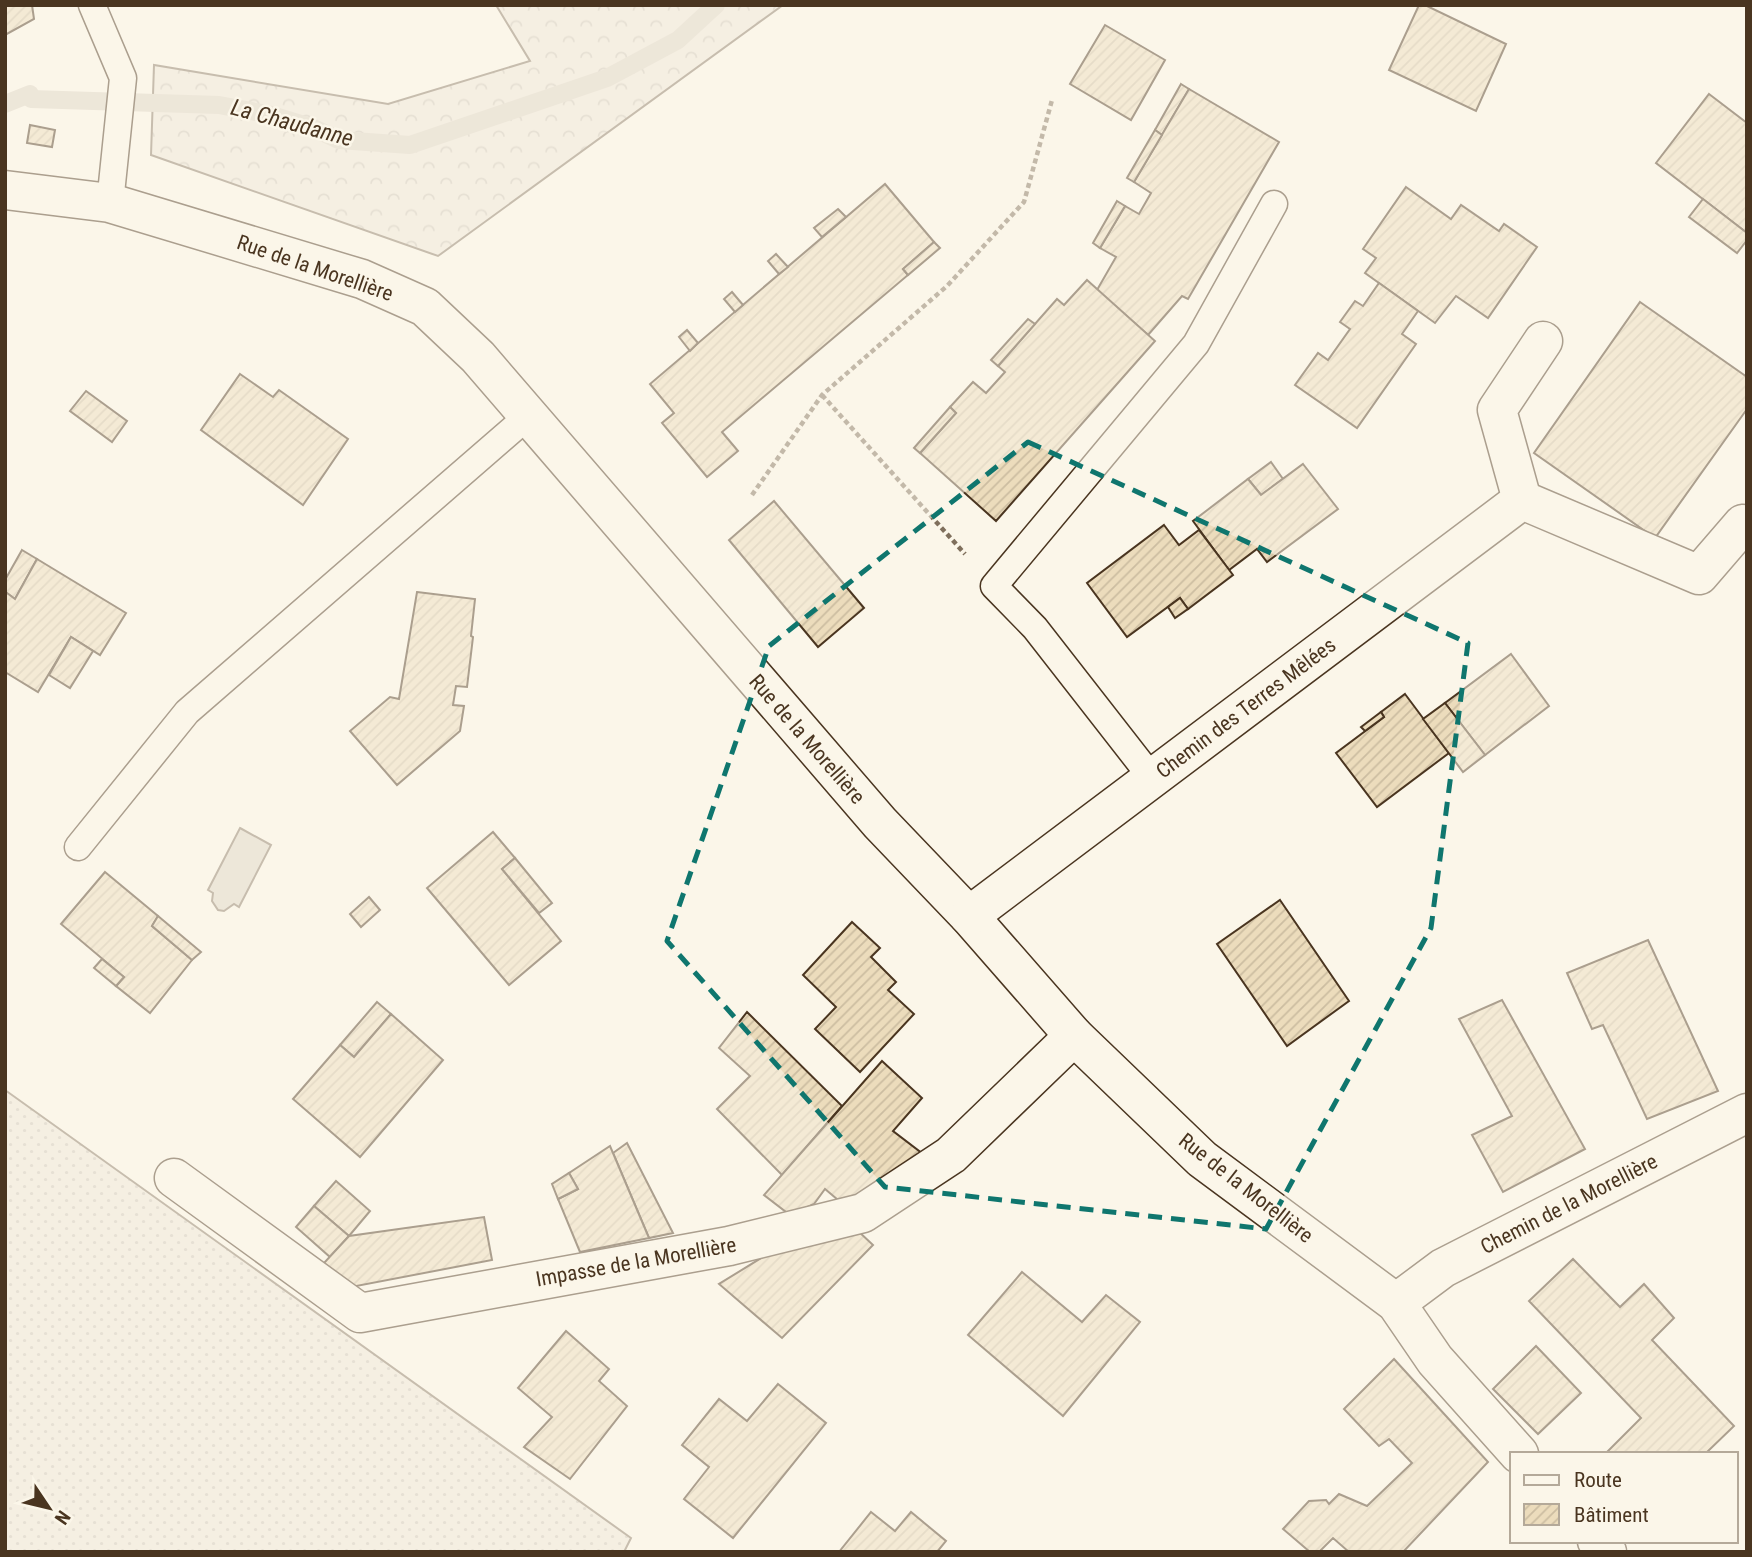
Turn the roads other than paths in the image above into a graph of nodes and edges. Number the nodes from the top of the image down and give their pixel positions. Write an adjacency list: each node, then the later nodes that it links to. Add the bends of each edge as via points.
1 (92, 5): 3 (lane, via 123,78)
2 (5, 190): 3 (street, Rue de la Morellière)
3 (110, 202): 6 (street, Rue de la Morellière, via 362,279 425,307 478,357)
4 (1274, 204): 9 (lane, via 1196,344 994,586 1035,628)
5 (1543, 341): 7 (street, via 1497,410)
6 (528, 416): 10 (lane, via 187,712); 11 (street, Rue de la Morellière, via 880,823)
7 (1522, 500): 8 (street, via 1699,575); 9 (street, Chemin des Terres Mêlées)
8 (1743, 524)
9 (1152, 778): 11 (street, Chemin des Terres Mêlées)
10 (78, 847)
11 (969, 916): 12 (street, Rue de la Morellière)
12 (1074, 1036): 14 (street, Impasse de la Morellière, via 951,1155 863,1213 729,1246 360,1312); 15 (street, Rue de la Morellière, via 1202,1159)
13 (1747, 1113): 15 (street, Chemin de la Morellière, via 1443,1268)
14 (174, 1178)
15 (1396, 1303): 16 (street, Rue de la Morellière, via 1435,1360)
16 (1517, 1452)

